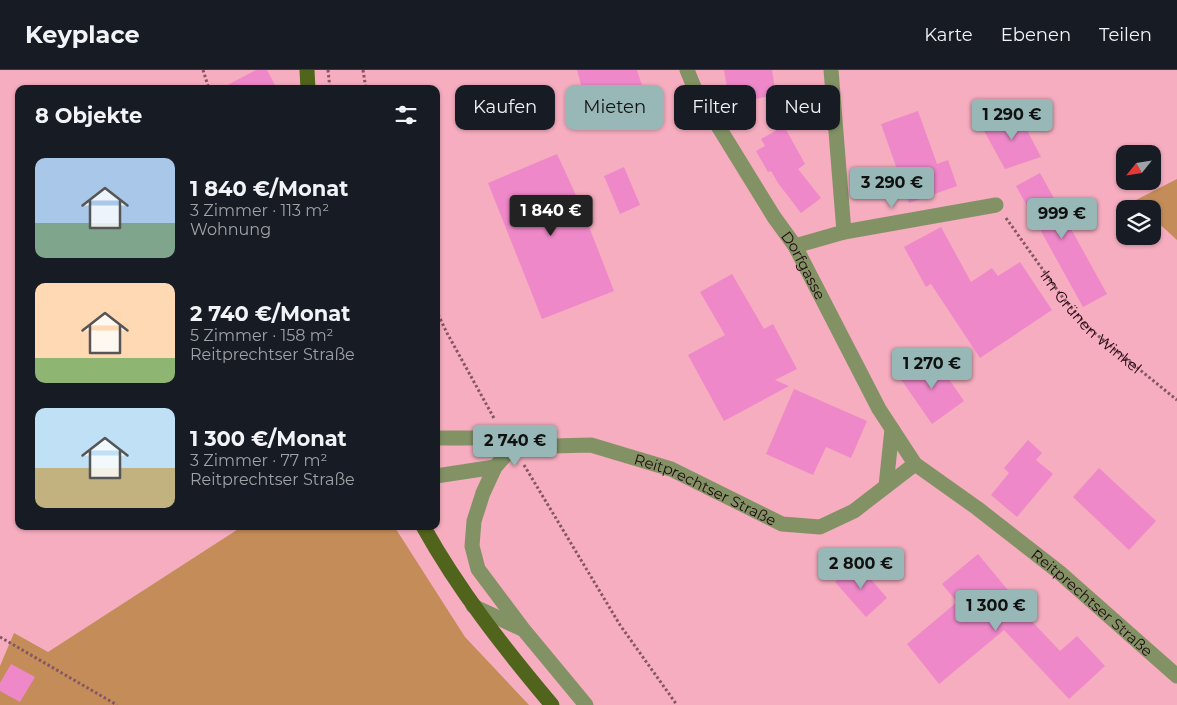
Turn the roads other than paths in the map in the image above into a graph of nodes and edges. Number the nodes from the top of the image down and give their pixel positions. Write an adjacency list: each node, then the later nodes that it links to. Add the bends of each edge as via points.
1 (307, 70): 4 (main road)
2 (687, 70): 7 (street, Dorfgasse, via 774,217)
3 (831, 70): 6 (street)
4 (308, 85)
5 (996, 205): 6 (street)
6 (844, 232): 7 (street)
7 (795, 246): 8 (street, Dorfgasse)
8 (892, 430): 11 (street, Dorfgasse); 14 (street)
9 (440, 438): 10 (street, via 497,438)
10 (513, 447): 12 (street); 14 (street, Reitprechtser Straße, via 591,445 671,468 782,524 820,527 854,511)
11 (915, 464): 14 (street, Reitprechtser Straße); 18 (street, Reitprechtser Straße, via 1059,572)
12 (495, 467): 13 (street); 17 (street, via 474,521 472,546 478,569)
13 (440, 475)
14 (886, 486)
15 (425, 530): 16 (main road)
16 (473, 606): 17 (street); 19 (main road)
17 (523, 629): 20 (street)
18 (1177, 676)
19 (552, 705)
20 (586, 705)

